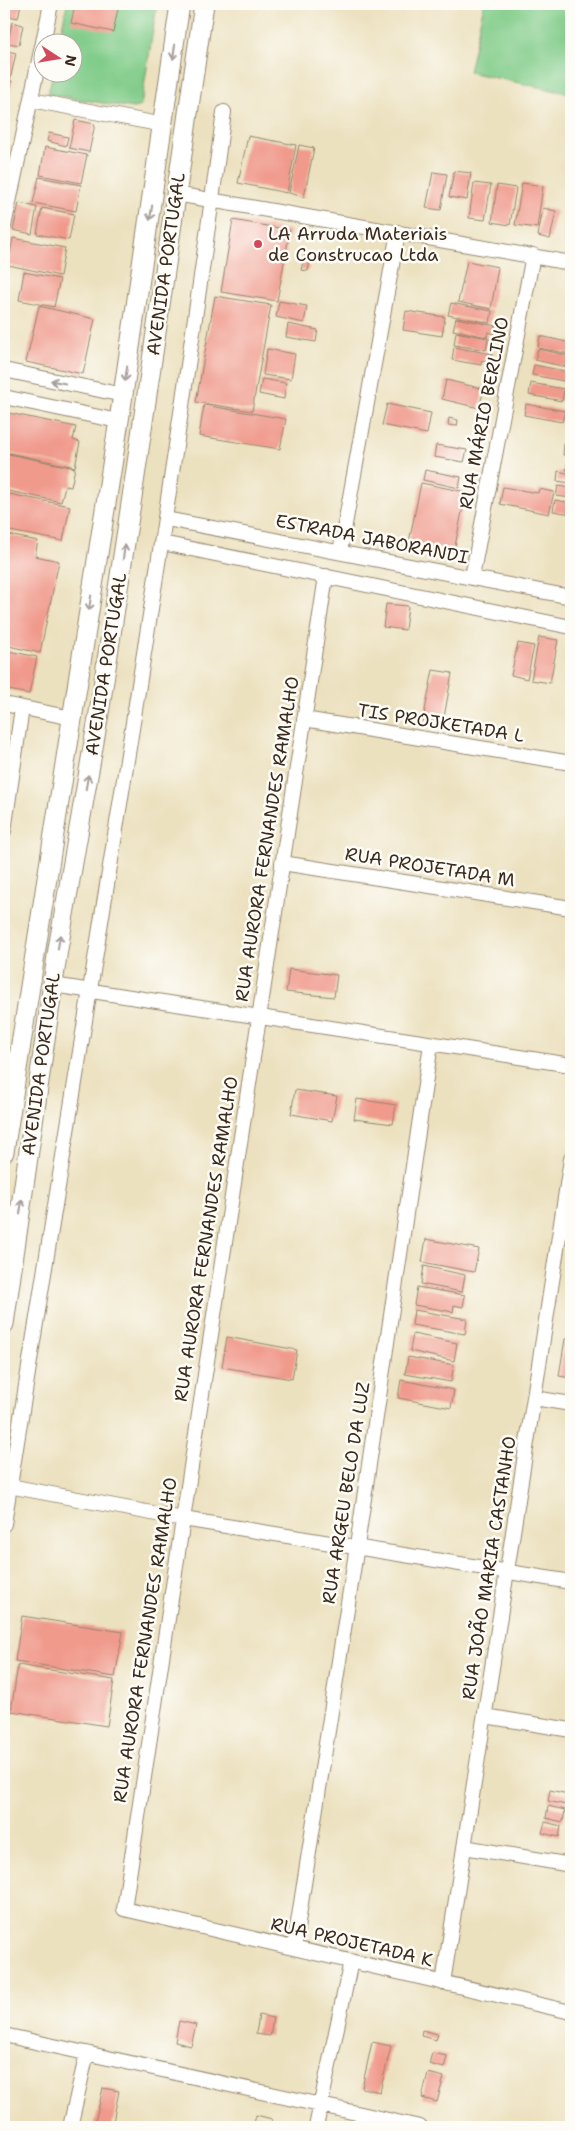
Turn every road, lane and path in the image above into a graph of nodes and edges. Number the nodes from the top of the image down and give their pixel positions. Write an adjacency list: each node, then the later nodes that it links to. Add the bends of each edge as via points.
1 (52, 4): 4 (street)
2 (180, 4): 8 (main road, AVENIDA PORTUGAL, one-way to 8)
3 (204, 4): 9 (main road, AVENIDA PORTUGAL)
4 (46, 32)
5 (35, 82): 6 (street)
6 (31, 100): 8 (street); 11 (street)
7 (224, 112): 10 (street)
8 (164, 125): 16 (main road, AVENIDA PORTUGAL, one-way to 16)
9 (176, 194): 10 (street); 34 (main road, AVENIDA PORTUGAL, one-way to 9, via 99,713)
10 (212, 201): 12 (street); 19 (street)
11 (4, 226)
12 (398, 232): 13 (street); 21 (street)
13 (532, 255): 14 (street); 23 (street, RUA MÁRIO BERLINO)
14 (571, 263)
15 (4, 370): 16 (street, one-way to 15)
16 (123, 395): 18 (main road, AVENIDA PORTUGAL)
17 (4, 397): 18 (street)
18 (118, 421): 28 (main road, AVENIDA PORTUGAL, one-way to 28)
19 (166, 519): 20 (street); 21 (street, ESTRADA JABORANDI)
20 (162, 543): 22 (street); 35 (street)
21 (340, 552): 23 (street, ESTRADA JABORANDI)
22 (326, 576): 25 (street); 29 (street, RUA AURORA FERNANDES RAMALHO)
23 (472, 577): 24 (street, ESTRADA JABORANDI)
24 (571, 597)
25 (571, 627)
26 (4, 704): 27 (street)
27 (22, 708): 28 (street); 31 (street)
28 (72, 718): 39 (main road, AVENIDA PORTUGAL)
29 (304, 719): 30 (street, TIS PROJKETADA L); 32 (street, RUA AURORA FERNANDES RAMALHO)
30 (571, 763)
31 (4, 830)
32 (282, 863): 33 (street, RUA PROJETADA M); 36 (street, RUA AURORA FERNANDES RAMALHO)
33 (571, 908)
34 (53, 986): 35 (street); 42 (main road, AVENIDA PORTUGAL, one-way to 34)
35 (89, 991): 36 (street); 45 (street)
36 (259, 1017): 37 (street); 46 (street, RUA AURORA FERNANDES RAMALHO)
37 (431, 1044): 38 (street); 48 (street, RUA ARGEU BELO DA LUZ)
38 (571, 1065)
39 (4, 1152)
40 (571, 1159): 41 (street, RUA JOÃO MARIA CASTANHO)
41 (565, 1236): 43 (street, RUA JOÃO MARIA CASTANHO)
42 (4, 1324)
43 (534, 1398): 44 (street); 49 (street, RUA JOÃO MARIA CASTANHO)
44 (571, 1404)
45 (7, 1485): 46 (street); 47 (street)
46 (183, 1519): 48 (street); 55 (street, RUA AURORA FERNANDES RAMALHO)
47 (4, 1524)
48 (357, 1546): 49 (street); 56 (street, RUA ARGEU BELO DA LUZ)
49 (507, 1572): 50 (street); 51 (street, RUA JOÃO MARIA CASTANHO)
50 (571, 1582)
51 (485, 1716): 52 (street); 53 (street, RUA JOÃO MARIA CASTANHO)
52 (571, 1730)
53 (464, 1847): 54 (street); 58 (street, RUA JOÃO MARIA CASTANHO)
54 (571, 1865)
55 (124, 1909): 56 (street, RUA PROJETADA K)
56 (294, 1948): 57 (street, RUA PROJETADA K)
57 (351, 1961): 58 (street, RUA PROJETADA K); 62 (street)
58 (443, 1982): 59 (street, RUA PROJETADA K)
59 (571, 2012)
60 (4, 2035): 61 (street)
61 (86, 2053): 62 (street); 63 (street)
62 (320, 2105): 64 (street); 65 (street)
63 (70, 2127)
64 (316, 2127)
65 (420, 2127)

